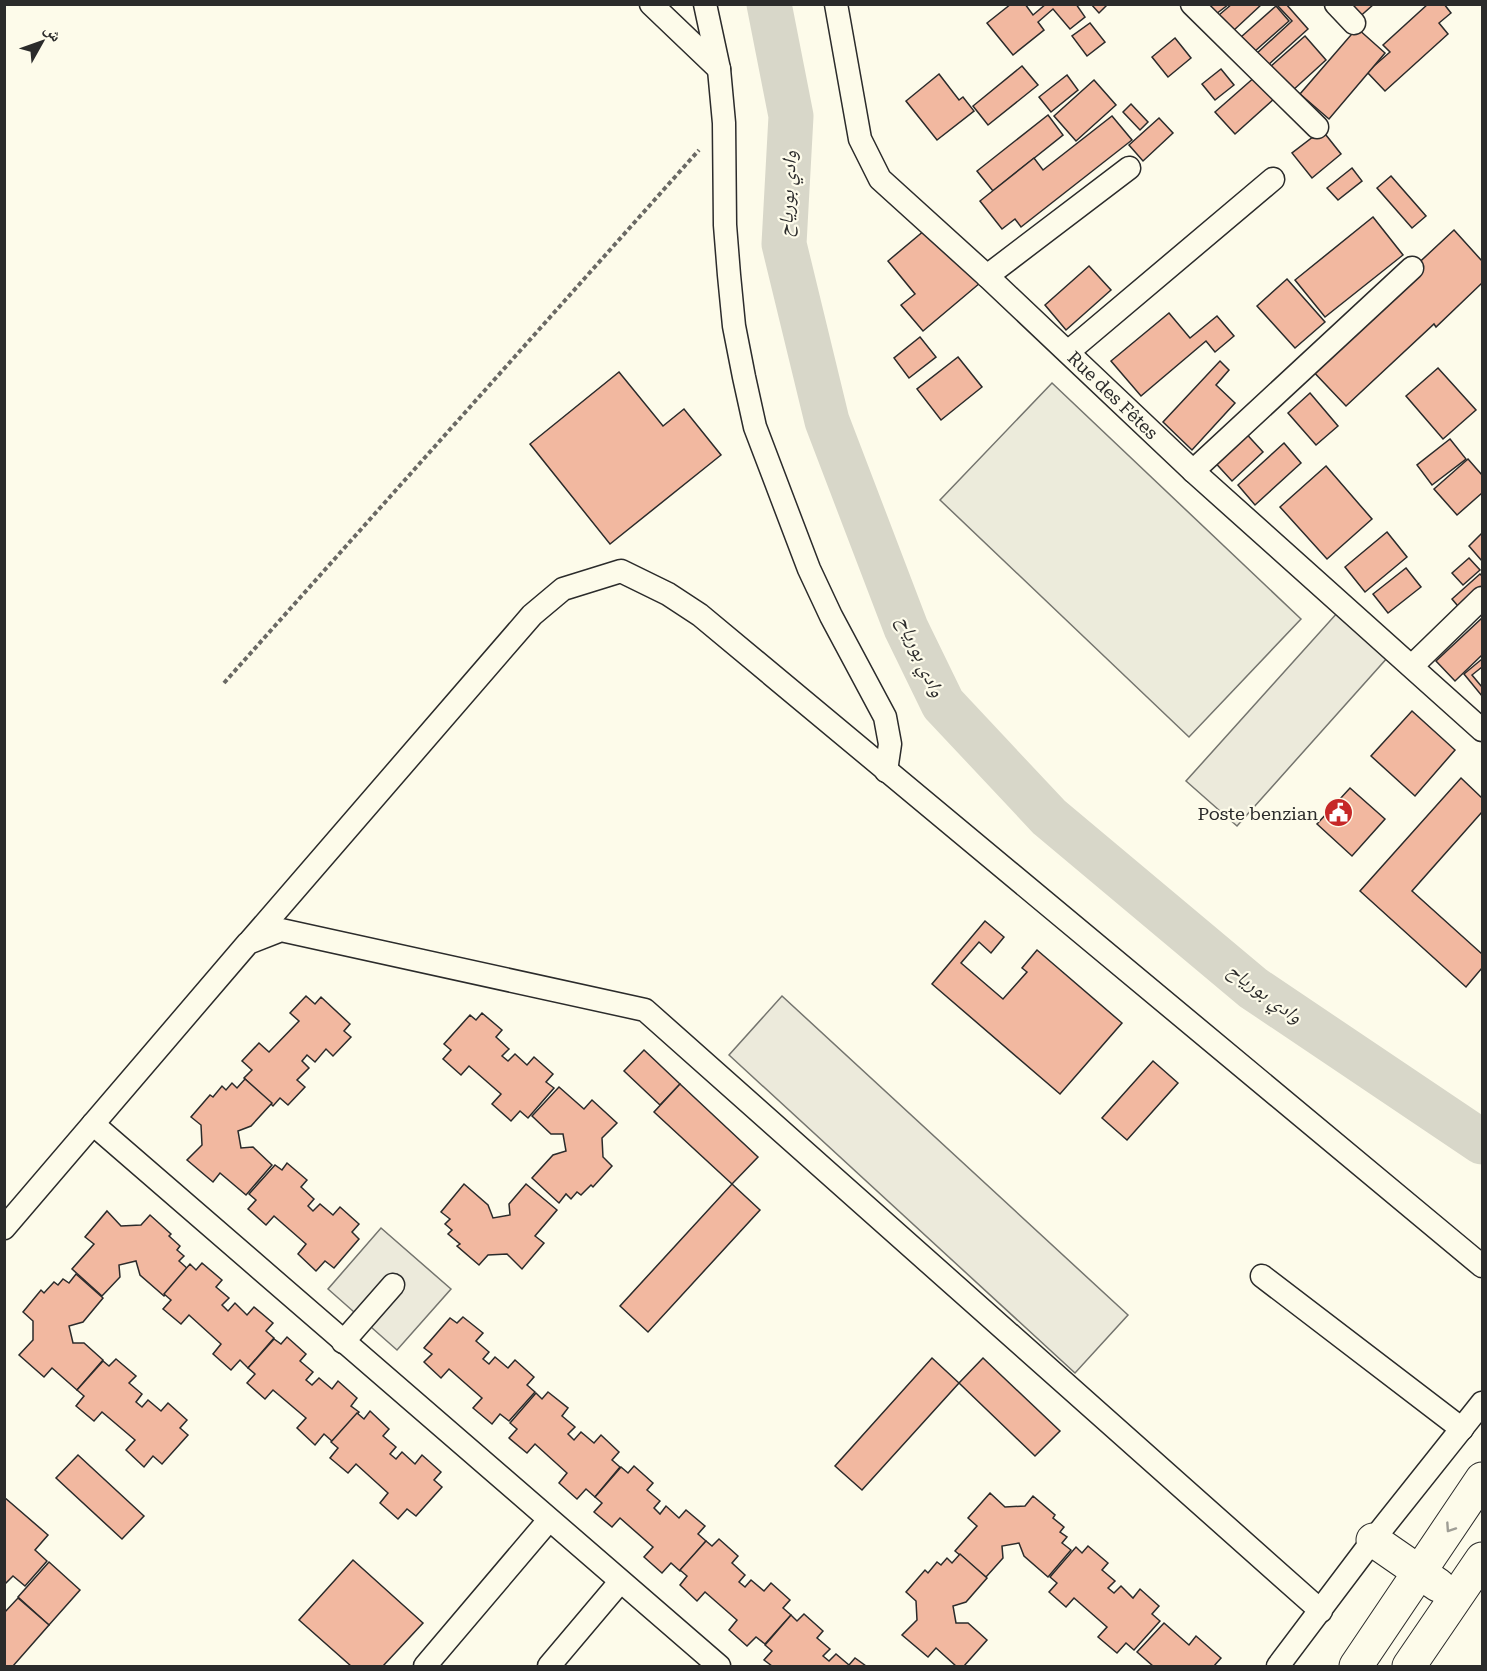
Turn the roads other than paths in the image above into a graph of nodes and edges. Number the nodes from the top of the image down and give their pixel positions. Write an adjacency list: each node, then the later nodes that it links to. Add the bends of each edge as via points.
1 (651, 4): 7 (street)
2 (705, 4): 7 (street)
3 (836, 4): 12 (street, Rue des Fêtes, via 860,139 879,179)
4 (1192, 4): 8 (street)
5 (1336, 4): 6 (street)
6 (1354, 23)
7 (719, 69): 18 (street, via 725,225 734,326 744,377 756,427 809,569 885,717 890,744)
8 (1317, 127)
9 (1129, 168): 12 (street)
10 (1273, 179): 13 (street)
11 (1412, 268): 14 (street)
12 (987, 276): 13 (street, Rue des Fêtes)
13 (1068, 352): 14 (street, Rue des Fêtes)
14 (1192, 471): 16 (street, Rue des Fêtes)
15 (1482, 598): 16 (street)
16 (1412, 666): 17 (street, Rue des Fêtes)
17 (1482, 730)
18 (886, 771): 19 (street, via 700,615 621,571 563,589 532,615); 22 (street)
19 (248, 943): 20 (street); 35 (street, via 281,930 645,1010)
20 (93, 1124): 21 (street); 25 (street)
21 (4, 1228)
22 (1482, 1266)
23 (1263, 1276): 27 (street)
24 (393, 1284): 25 (street)
25 (343, 1342): 29 (street)
26 (1482, 1403): 27 (street)
27 (1462, 1429): 30 (street)
28 (1482, 1479): 32 (highway, one-way to 32)
29 (549, 1520): 33 (street); 36 (street)
30 (1373, 1540): 32 (highway); 35 (street)
31 (1482, 1559): 34 (highway)
32 (1420, 1573): 34 (highway); 40 (highway)
33 (620, 1582): 37 (street); 38 (street)
34 (1457, 1598): 41 (highway)
35 (1321, 1611): 39 (street)
36 (425, 1666)
37 (549, 1666)
38 (719, 1666)
39 (1278, 1666)
40 (1356, 1666)
41 (1409, 1666)

